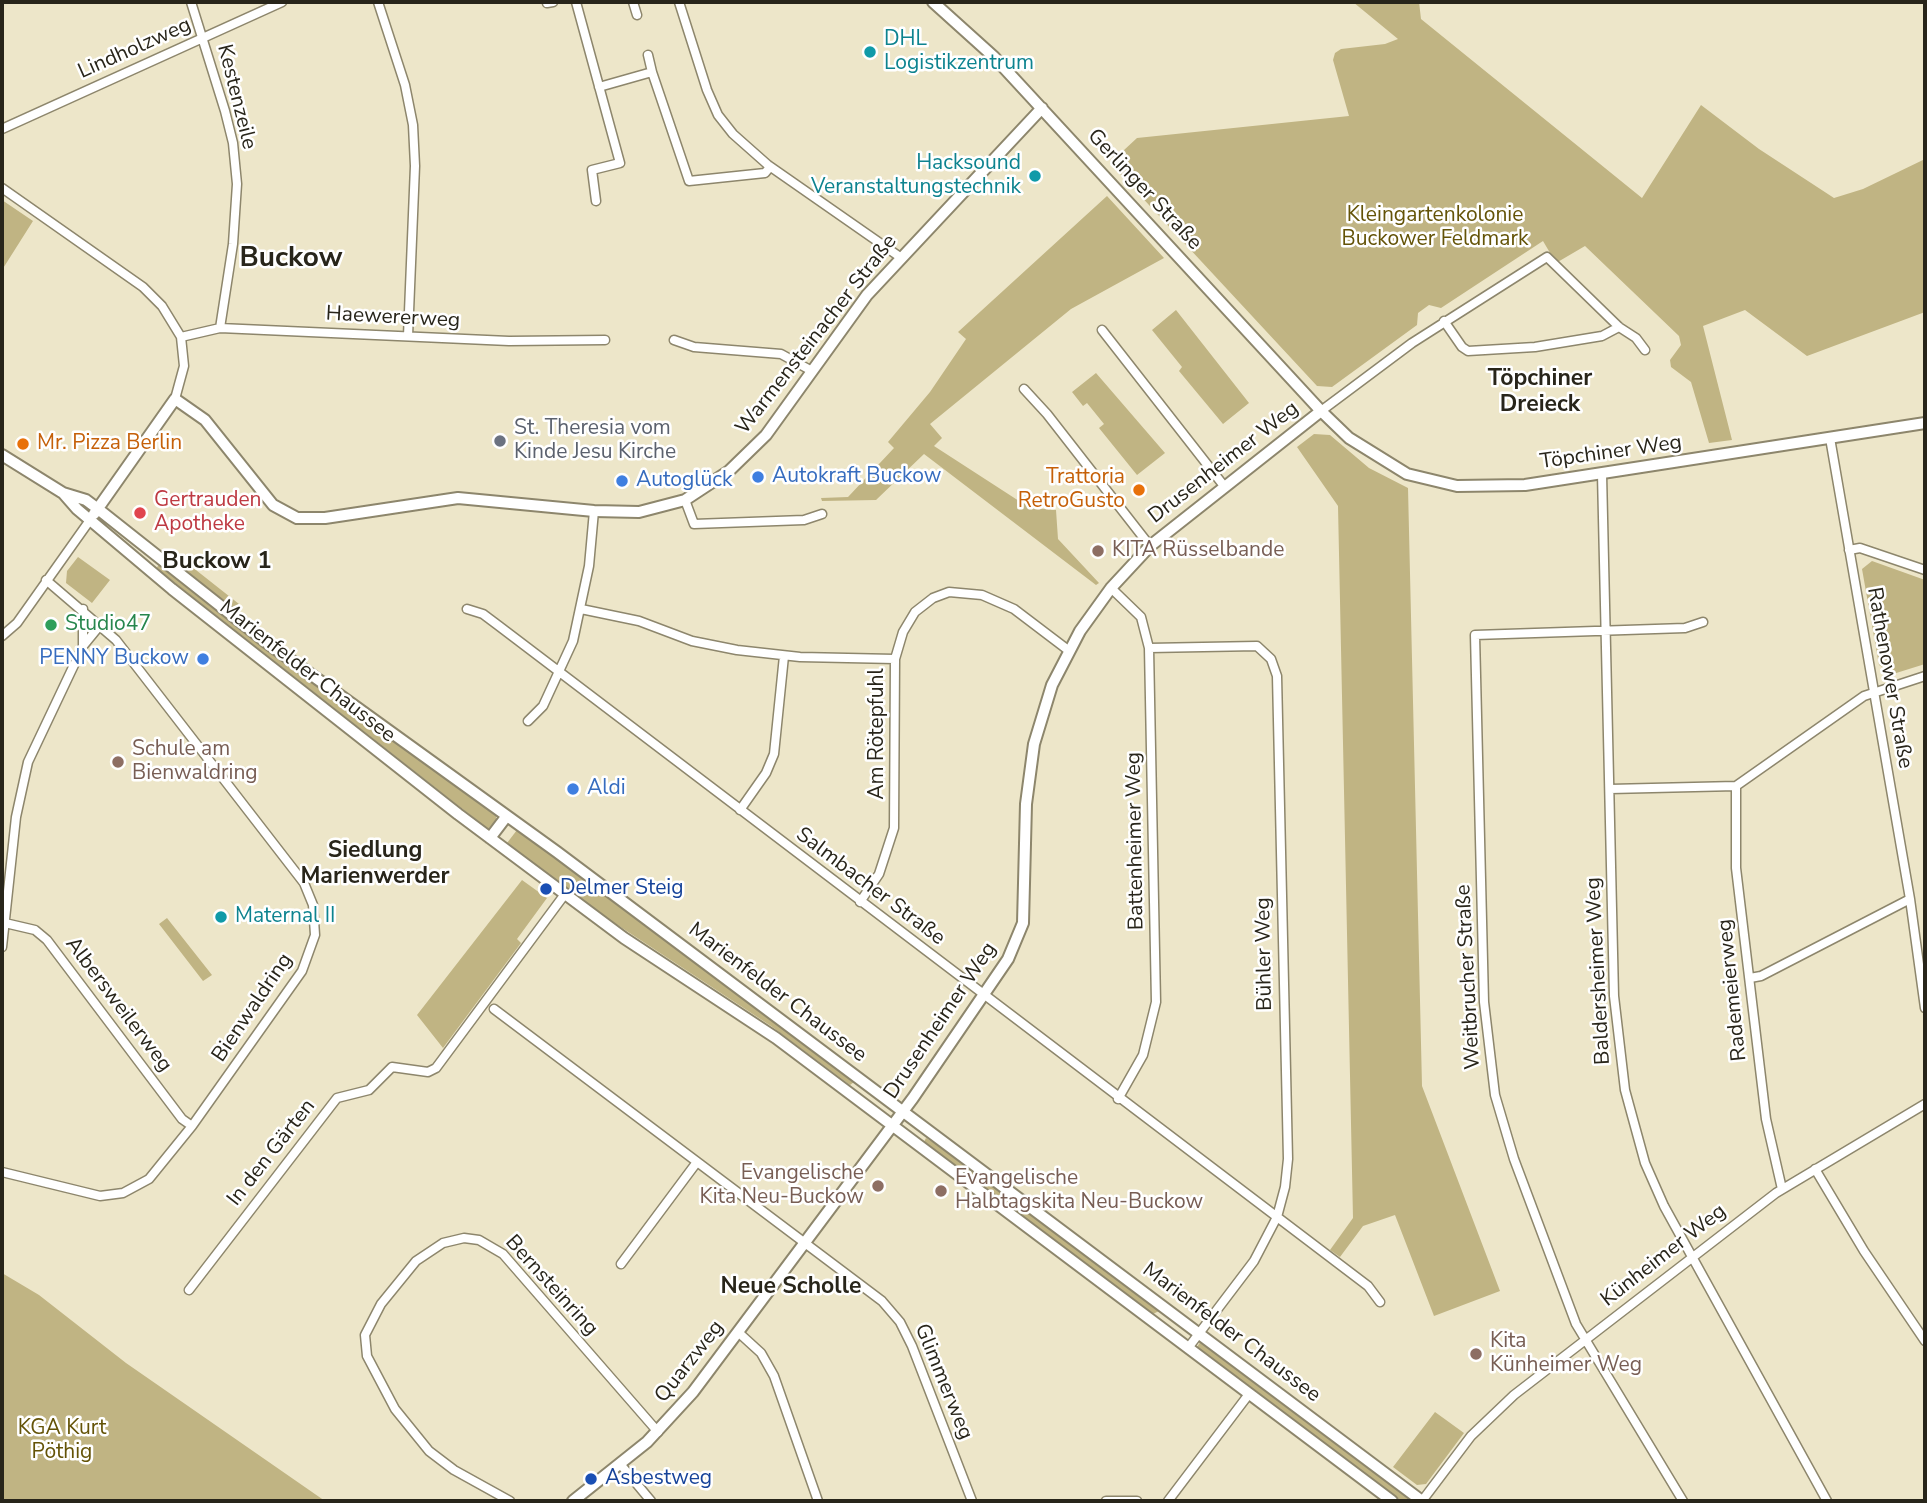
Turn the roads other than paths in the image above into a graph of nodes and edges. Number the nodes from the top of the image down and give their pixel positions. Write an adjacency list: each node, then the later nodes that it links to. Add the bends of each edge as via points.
1 (191, 2): 9 (street, Kestenzeile)
2 (282, 2): 9 (street, Lindholzweg)
3 (378, 2): 23 (street, via 413,124)
4 (576, 2): 12 (street)
5 (633, 2): 8 (street)
6 (679, 2): 15 (street, via 691,48 718,115)
7 (933, 2): 13 (street, Gerlinger Straße, via 961,23)
8 (636, 15)
9 (203, 38): 14 (street, Lindholzweg); 21 (street, Kestenzeile, via 233,143 237,184)
10 (648, 55): 11 (street)
11 (652, 72): 12 (street); 15 (street, via 689,181 765,173)
12 (599, 87): 17 (street, via 623,163 592,170)
13 (1042, 108): 18 (street, Warmensteinacher Straße); 31 (street, Gerlinger Straße)
14 (2, 129)
15 (770, 167): 18 (street)
16 (2, 188): 24 (street, via 144,287)
17 (596, 201)
18 (900, 257): 28 (street, Warmensteinacher Straße)
19 (1444, 321): 20 (street, via 1468,351 1602,336); 20 (street, Drusenheimer Weg, via 1547,257); 31 (street, Drusenheimer Weg)
20 (1619, 327): 27 (street, Drusenheimer Weg)
21 (219, 328): 23 (street, Haewererweg); 24 (street, Haewererweg)
22 (1102, 330): 36 (street)
23 (408, 336): 25 (street, Haewererweg)
24 (181, 337): 30 (street, via 184,366)
25 (605, 340)
26 (674, 340): 28 (street, via 694,347 781,354)
27 (1644, 350)
28 (813, 371): 38 (street, Warmensteinacher Straße, via 746,457)
29 (1024, 389): 43 (street)
30 (175, 399): 39 (street); 40 (street, Warmensteinacher Straße, via 205,421 273,505 297,518 325,519 458,498)
31 (1321, 411): 35 (street, Töpchiner Weg, via 1380,459 1433,481 1500,486); 36 (street, Drusenheimer Weg)
32 (1925, 423): 33 (street, Töpchiner Weg)
33 (1830, 438): 35 (street, Töpchiner Weg); 44 (street, Rathenower Straße)
34 (2, 455): 37 (street)
35 (1602, 474): 53 (street, Baldersheimer Weg)
36 (1224, 485): 43 (street, Drusenheimer Weg)
37 (63, 493): 39 (street, Marienfelder Chaussee); 42 (street, Marienfelder Chaussee)
38 (685, 500): 40 (street, Warmensteinacher Straße, via 654,511); 41 (street, via 694,523 804,520)
39 (99, 509): 42 (street); 67 (street, Marienfelder Chaussee, via 266,642)
40 (594, 511): 50 (street)
41 (822, 514)
42 (90, 520): 46 (street); 68 (street, Marienfelder Chaussee)
43 (1150, 546): 47 (street, Drusenheimer Weg)
44 (1849, 550): 45 (street, via 1860,548); 62 (street, Rathenower Straße)
45 (1925, 570)
46 (46, 580): 49 (street, Bienwaldring); 54 (street, via 17,623)
47 (1111, 589): 56 (street, Battenheimer Weg, via 1141,617); 57 (street, Drusenheimer Weg)
48 (467, 608): 60 (street, Salmbacher Straße, via 483,614)
49 (83, 609): 52 (street, Bienwaldring); 55 (street)
50 (581, 610): 58 (street, via 639,621 699,643); 60 (street)
51 (1703, 622): 53 (street, Weitbrucher Straße, via 1685,628)
52 (101, 624): 55 (street); 82 (street, Bienwaldring, via 304,883 315,914 313,947 302,971)
53 (1607, 630): 65 (street, Baldersheimer Weg); 96 (street, Weitbrucher Straße, via 1475,635 1489,1062 1514,1159)
54 (2, 636)
55 (83, 646): 69 (street, via 28,762)
56 (1149, 648): 79 (street, Battenheimer Weg, via 1156,1002 1143,1055); 88 (street, Bühler Weg, via 1246,645 1266,652 1275,667 1288,1159)
57 (1068, 650): 59 (street, Am Rötepfuhl, via 1006,605 982,595 955,592 933,598 915,612 902,632); 76 (street, Drusenheimer Weg, via 1034,744 1026,804 1023,923 1008,959)
58 (784, 656): 59 (street); 66 (street, via 774,754)
59 (895, 659): 72 (street, Am Rötepfuhl, via 894,828 878,874)
60 (561, 674): 63 (street, via 543,706); 66 (street, Salmbacher Straße)
61 (1925, 676): 62 (street)
62 (1874, 692): 64 (street); 71 (street, Rathenower Straße)
63 (528, 721)
64 (1736, 786): 65 (street); 75 (street, Rademeierweg, via 1736,868)
65 (1610, 789): 90 (street, Baldersheimer Weg, via 1620,1066 1645,1163)
66 (740, 810): 72 (street, Salmbacher Straße)
67 (506, 817): 68 (street); 81 (street, Marienfelder Chaussee)
68 (490, 838): 70 (street, Marienfelder Chaussee)
69 (6, 873): 73 (street)
70 (565, 894): 83 (street, Marienfelder Chaussee, via 762,1028); 92 (street, In den Gärten, via 436,1068 428,1072 392,1067 369,1090 337,1098)
71 (1910, 899): 75 (street); 77 (street, Rathenower Straße)
72 (860, 902): 76 (street, Salmbacher Straße)
73 (5, 923): 74 (street); 82 (street, Albersweilerweg, via 35,930 47,940 182,1119)
74 (2, 947)
75 (1750, 978): 87 (street, Rademeierweg, via 1766,1119)
76 (983, 996): 79 (street, Salmbacher Straße); 81 (street, Drusenheimer Weg)
77 (1925, 1008)
78 (494, 1009): 84 (street, Glimmerweg)
79 (1118, 1099): 88 (street, Salmbacher Straße)
80 (1925, 1104): 85 (street, Künheimer Weg)
81 (903, 1111): 83 (street, Drusenheimer Weg); 95 (street, Marienfelder Chaussee)
82 (192, 1126): 86 (street, Bienwaldring, via 157,1172 123,1193 89,1194)
83 (892, 1126): 89 (street, Quarzweg); 98 (street, Marienfelder Chaussee)
84 (698, 1161): 89 (street, Glimmerweg); 91 (street)
85 (1815, 1169): 87 (street, Künheimer Weg); 97 (street)
86 (2, 1172)
87 (1782, 1189): 90 (street, Künheimer Weg)
88 (1276, 1217): 93 (street, Salmbacher Straße, via 1368,1286); 95 (street, Bühler Weg, via 1254,1261)
89 (805, 1243): 94 (street, Quarzweg); 106 (street, Glimmerweg, via 882,1301 900,1322)
90 (1691, 1258): 96 (street, Künheimer Weg); 113 (street, Baldersheimer Weg)
91 (621, 1264)
92 (189, 1290)
93 (1380, 1302)
94 (738, 1332): 100 (street, Quarzweg); 105 (street, via 761,1353 774,1376)
95 (1199, 1333): 98 (street, Bühler Weg); 111 (street, Marienfelder Chaussee)
96 (1585, 1340): 111 (street, Künheimer Weg, via 1491,1416); 112 (street, Weitbrucher Straße)
97 (1925, 1341)
98 (1188, 1348): 99 (street, Marienfelder Chaussee)
99 (1249, 1394): 109 (street); 110 (street, Marienfelder Chaussee)
100 (657, 1432): 101 (street, Quarzweg); 102 (street, Bernsteinring, via 503,1254 479,1240 443,1243 416,1261 381,1304 365,1335 367,1356 395,1409 429,1451)
101 (621, 1465): 103 (street, Quarzweg); 104 (street)
102 (510, 1501)
103 (573, 1501)
104 (651, 1501)
105 (818, 1501)
106 (972, 1501)
107 (1106, 1501): 108 (street)
108 (1137, 1501)
109 (1168, 1501)
110 (1392, 1501)
111 (1422, 1501)
112 (1683, 1501)
113 (1827, 1501)

